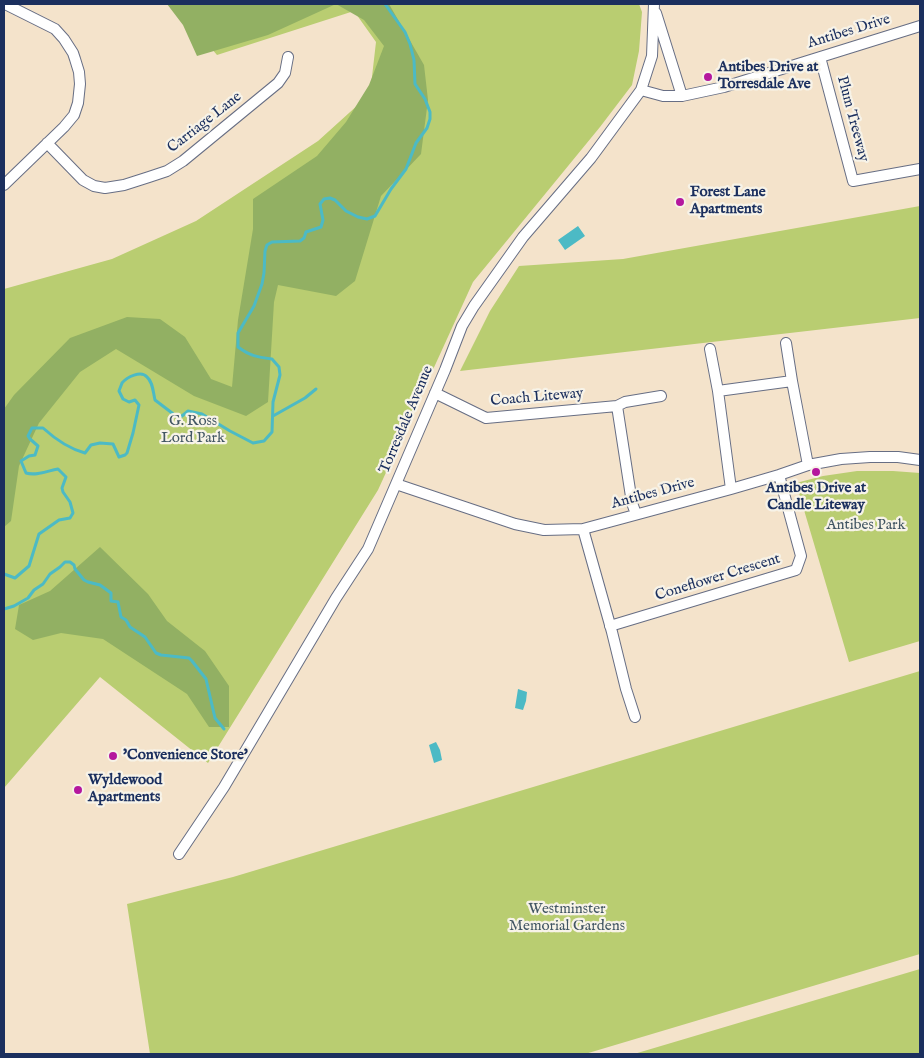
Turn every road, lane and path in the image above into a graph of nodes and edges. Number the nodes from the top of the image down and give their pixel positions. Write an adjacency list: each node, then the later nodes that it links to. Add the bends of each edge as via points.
1 (5, 4): 8 (street, via 54,29 69,45 78,65 80,84 74,115)
2 (654, 4): 6 (street, Torresdale Avenue, via 652,56); 7 (street, Torresdale Avenue)
3 (920, 26): 5 (street, Antibes Drive)
4 (288, 57): 8 (street, Carriage Lane, via 285,73 278,83 167,171 124,185 94,186 83,180)
5 (820, 57): 7 (street, Antibes Drive); 9 (street, Plum Treeway, via 853,181)
6 (642, 90): 7 (street, Antibes Drive, via 663,96); 15 (street, Torresdale Avenue, via 591,158 522,238 474,306 462,326)
7 (682, 96)
8 (47, 143): 10 (street)
9 (920, 169)
10 (4, 185)
11 (786, 343): 13 (street)
12 (710, 349): 14 (street)
13 (792, 381): 14 (street); 19 (street)
14 (718, 391): 22 (street)
15 (435, 393): 17 (street, Coach Liteway, via 486,418); 21 (street, Torresdale Avenue)
16 (661, 396): 17 (street, Coach Liteway)
17 (616, 406): 23 (street)
18 (920, 460): 19 (street, Antibes Drive, via 870,457)
19 (808, 465): 20 (street, Antibes Drive)
20 (778, 475): 22 (street, Antibes Drive); 25 (street, Coneflower Crescent, via 801,556 796,570)
21 (396, 484): 24 (street, Antibes Drive, via 515,524 544,530); 27 (street, Torresdale Avenue, via 368,549)
22 (731, 489): 23 (street, Antibes Drive)
23 (636, 514): 24 (street, Antibes Drive)
24 (583, 529): 25 (street)
25 (610, 626): 26 (street)
26 (635, 717)
27 (179, 854)

